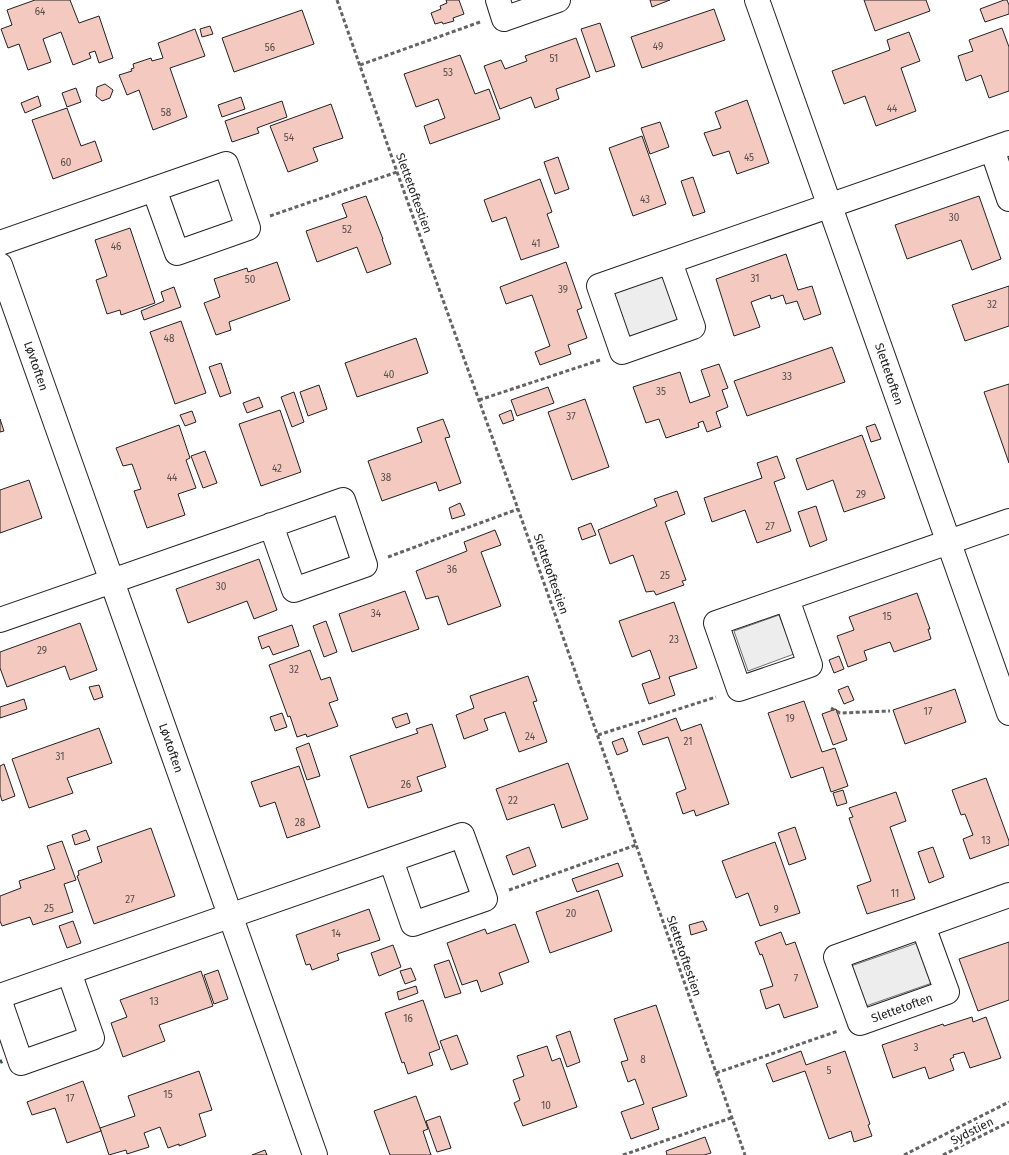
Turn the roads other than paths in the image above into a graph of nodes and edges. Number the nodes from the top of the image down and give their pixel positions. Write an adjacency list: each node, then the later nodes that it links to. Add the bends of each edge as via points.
1 (558, 0): 3 (street, via 504,19)
2 (757, 0): 7 (street, Slettetoften)
3 (500, 7)
4 (1000, 146): 6 (street); 7 (street)
5 (154, 189): 5 (street, via 226,164 248,228 177,253); 8 (street)
6 (1009, 199)
7 (830, 206): 9 (street); 13 (street, Slettetoften)
8 (0, 242)
9 (670, 262): 9 (street, via 693,328 622,352 599,286)
10 (0, 265): 14 (street, Løvtoften)
11 (1009, 521): 13 (street)
12 (271, 525): 12 (street, via 343,500 365,565 294,590); 14 (street)
13 (949, 542): 15 (street); 17 (street, Slettetoften)
14 (112, 581): 16 (street); 20 (street, Løvtoften)
15 (787, 599): 15 (street, via 810,665 739,689 716,623)
16 (0, 620)
17 (1009, 713)
18 (391, 860): 18 (street, via 462,835 484,899 413,924); 20 (street)
19 (1009, 895): 21 (street, Slettetoften)
20 (230, 916): 22 (street); 25 (street, Løvtoften)
21 (923, 926): 21 (street, Slettetoften, via 836,957 860,1023 947,992)
22 (69, 972): 23 (street); 24 (street, via 92,1038 21,1063)
23 (0, 996)
24 (0, 1002)
25 (315, 1155)

